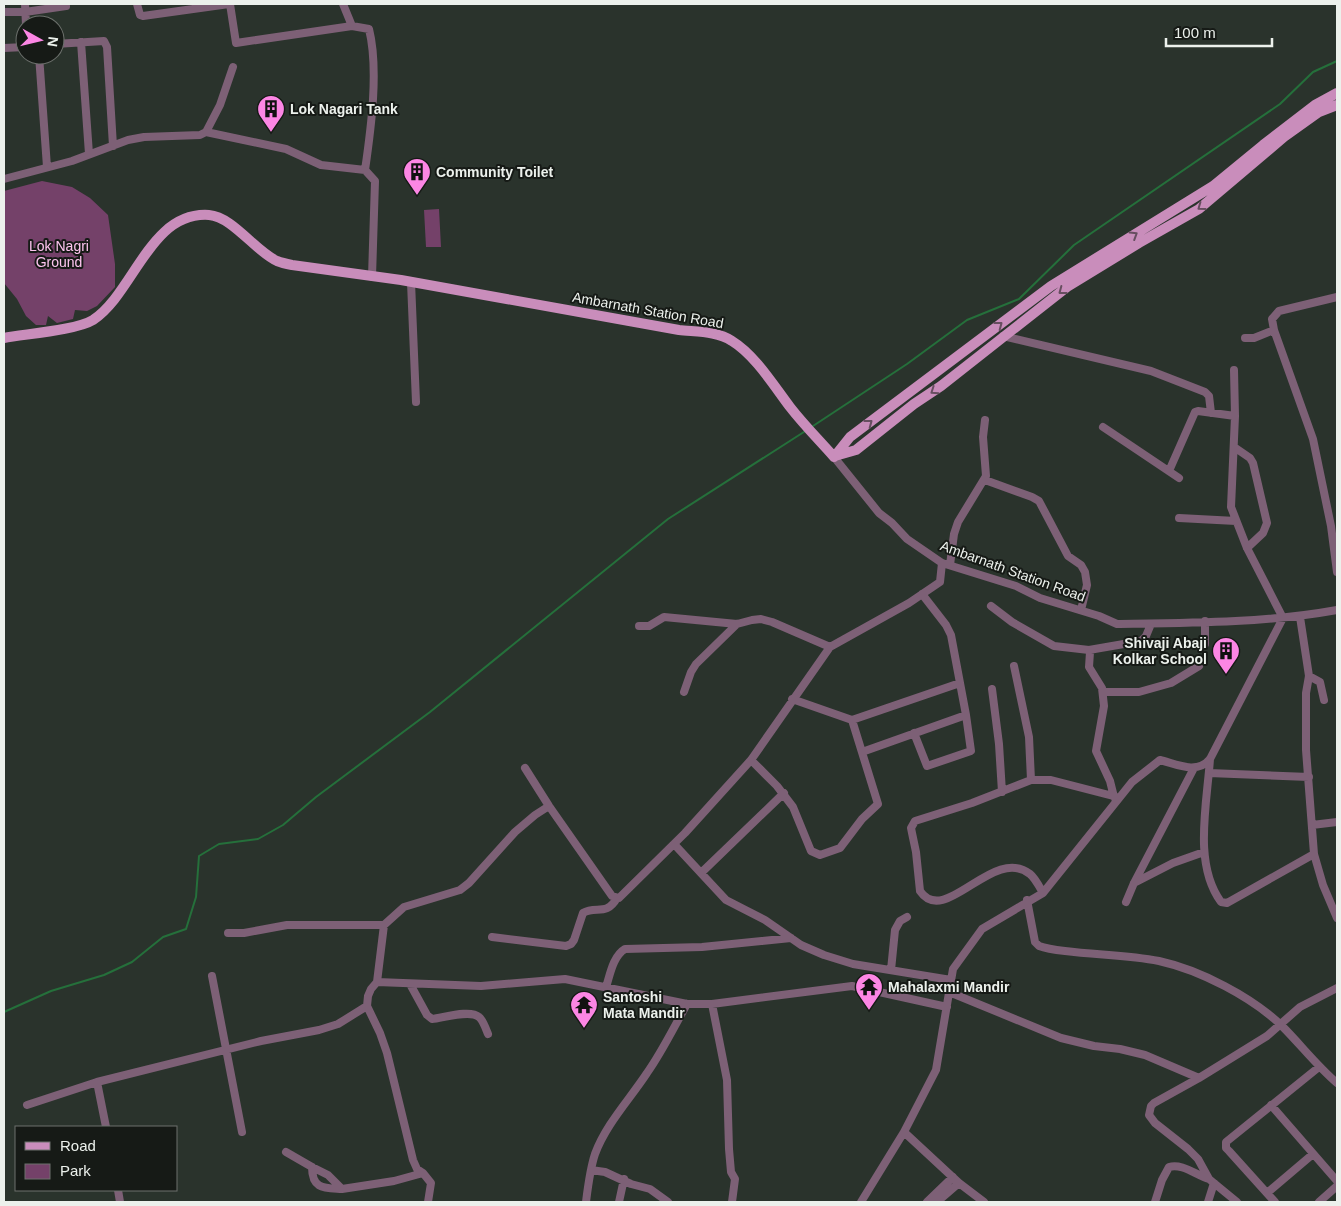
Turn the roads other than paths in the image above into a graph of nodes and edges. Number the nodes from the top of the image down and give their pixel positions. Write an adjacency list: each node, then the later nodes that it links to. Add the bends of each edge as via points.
1 (137, 4): 2 (street, via 138,12 143,16)
2 (230, 4): 7 (street, via 236,43)
3 (343, 4): 7 (street)
4 (66, 6): 5 (street)
5 (25, 8): 6 (street)
6 (4, 12)
7 (352, 26): 18 (street, via 369,29 373,46)
8 (81, 42): 9 (street); 15 (street, via 104,41 106,47); 16 (street)
9 (65, 43)
10 (40, 65): 17 (street)
11 (232, 67): 14 (street, via 220,105)
12 (1337, 93): 34 (main road, one-way to 12, via 850,437 1051,286 1213,186 1315,105)
13 (1337, 105): 24 (main road, one-way to 24, via 1319,112 1284,137 1199,209 1067,287)
14 (206, 132): 15 (street, via 200,135 144,137); 18 (street, via 286,150 321,165)
15 (113, 146): 16 (street)
16 (89, 154): 17 (street)
17 (47, 167): 19 (street)
18 (365, 170): 20 (street, via 375,181)
19 (4, 179)
20 (372, 277): 21 (main road, Ambarnath Station Road); 25 (main road, Ambarnath Station Road, via 277,261 225,221 210,215 189,216 166,229 106,310 91,321)
21 (411, 282): 28 (street); 34 (main road, Ambarnath Station Road, via 719,335 732,340)
22 (1337, 297): 23 (street, via 1279,311 1272,319)
23 (1274, 330): 26 (street, via 1254,338); 40 (street, via 1314,439)
24 (1003, 336): 29 (street, via 1151,371 1205,392 1209,396); 34 (main road, one-way to 34, via 856,450)
25 (4, 338)
26 (1244, 338)
27 (1234, 370): 30 (street)
28 (416, 402)
29 (1211, 413): 30 (street); 35 (street, via 1198,411 1193,415)
30 (1235, 416): 33 (street)
31 (985, 420): 37 (street)
32 (1103, 427): 35 (street)
33 (1234, 447): 39 (street, via 1231,507); 41 (street, via 1253,463 1267,523)
34 (834, 456): 42 (street, Ambarnath Station Road, via 879,513 907,539)
35 (1169, 471): 36 (street)
36 (1179, 478)
37 (985, 480): 42 (street, via 958,522); 46 (street, via 1039,501 1068,556 1085,572 1087,585)
38 (1179, 518): 39 (street)
39 (1236, 520): 41 (street)
40 (1334, 526): 43 (street)
41 (1247, 548): 49 (street)
42 (946, 564): 44 (street, via 940,582); 46 (street, Ambarnath Station Road)
43 (1337, 572)
44 (922, 594): 55 (street); 60 (street, via 951,635)
45 (991, 606): 56 (street, via 1054,646)
46 (1081, 610): 52 (street, Ambarnath Station Road, via 1117,624)
47 (1337, 610): 48 (street, Ambarnath Station Road)
48 (1300, 617): 49 (street, Ambarnath Station Road); 59 (street)
49 (1283, 618): 50 (street, Ambarnath Station Road); 70 (street)
50 (1205, 621): 52 (street, Ambarnath Station Road); 54 (street)
51 (737, 624): 53 (street, via 664,617 650,626); 55 (street, via 761,619); 62 (street, via 696,664)
52 (1151, 624): 56 (street, via 1141,641)
53 (639, 626)
54 (1205, 644)
55 (830, 647): 64 (street)
56 (1089, 650): 63 (street, via 1090,667)
57 (1014, 666): 76 (street, via 1029,737)
58 (1198, 666): 63 (street, via 1171,683 1139,692)
59 (1309, 676): 65 (street, via 1320,682); 75 (street, via 1306,693)
60 (960, 683): 66 (street); 67 (street)
61 (992, 690): 77 (street)
62 (684, 692)
63 (1103, 692): 79 (street, via 1104,706 1096,752)
64 (792, 699): 67 (street); 71 (street)
65 (1324, 700)
66 (966, 715): 68 (street); 68 (street, via 969,752 928,766)
67 (852, 720): 69 (street)
68 (914, 733): 69 (street)
69 (862, 752): 78 (street, via 878,804 840,848 820,855 811,852)
70 (1210, 759): 73 (street); 74 (street)
71 (751, 760): 78 (street); 83 (street)
72 (525, 768): 80 (street)
73 (1194, 768): 79 (street, via 1160,760); 87 (street)
74 (1209, 773): 75 (street); 84 (street)
75 (1309, 777): 82 (street)
76 (1031, 780): 77 (street); 79 (street, via 1051,780)
77 (1002, 792): 88 (street, via 913,824 920,891 930,900 948,899 991,872 1014,867 1028,872)
78 (784, 793): 86 (street)
79 (1117, 797): 88 (street)
80 (549, 806): 89 (street); 95 (street, via 515,832 460,890 404,907)
81 (1337, 822): 82 (street)
82 (1312, 826): 85 (street)
83 (674, 844): 86 (street); 89 (street, via 622,896)
84 (1204, 852): 85 (street, via 1207,870 1224,903); 87 (street, via 1172,863)
85 (1314, 854): 92 (street)
86 (702, 873): 98 (street, via 726,900)
87 (1134, 884): 91 (street)
88 (1043, 893): 90 (street)
89 (616, 898): 97 (street, via 613,905 604,910 582,913 574,940 566,946)
90 (1027, 900): 101 (street, via 982,929 953,969); 111 (street, via 1035,942 1039,946 1159,961 1188,969 1236,994)
91 (1126, 902)
92 (1334, 902): 94 (street)
93 (907, 917): 99 (street, via 895,930)
94 (1337, 918)
95 (384, 925): 96 (street, via 287,925); 102 (street)
96 (228, 933)
97 (492, 937)
98 (791, 938): 99 (street, via 824,955); 104 (street, via 702,947 625,949 616,960)
99 (891, 970): 101 (street)
100 (212, 976): 113 (street)
101 (951, 980): 106 (street)
102 (377, 982): 103 (street); 109 (street, via 368,996)
103 (410, 984): 104 (street, via 481,986 565,979); 112 (street, via 432,1019 473,1014 480,1017)
104 (606, 987): 107 (street)
105 (1337, 988): 111 (street, via 1300,1006)
106 (949, 992): 110 (street); 115 (street, via 1060,1038 1145,1055)
107 (687, 1004): 108 (street); 126 (street, via 647,1074 608,1130)
108 (712, 1004): 110 (street, via 852,986); 139 (street, via 727,1080 728,1149 735,1180)
109 (367, 1006): 113 (street, via 338,1024 319,1030); 127 (street, via 387,1053 413,1160)
110 (947, 1007): 122 (street, via 936,1070)
111 (1280, 1025): 114 (street); 115 (street)
112 (488, 1034)
113 (226, 1050): 116 (street); 121 (street)
114 (1319, 1067): 117 (street); 119 (street)
115 (1199, 1078): 130 (street, via 1154,1103 1149,1115 1193,1154)
116 (97, 1082): 118 (street); 120 (street)
117 (1337, 1083)
118 (27, 1105)
119 (1271, 1105): 124 (street); 134 (street, via 1226,1145)
120 (106, 1126)
121 (242, 1132)
122 (904, 1132): 129 (street); 140 (street)
123 (286, 1152): 125 (street)
124 (1313, 1154): 131 (street); 134 (street)
125 (312, 1168): 133 (street, via 328,1175); 133 (street, via 317,1184)
126 (590, 1170): 128 (street); 136 (street)
127 (423, 1173): 133 (street); 135 (street, via 431,1182)
128 (624, 1180): 137 (street); 138 (street, via 650,1189)
129 (956, 1180): 141 (street); 142 (street); 143 (street)
130 (1212, 1181): 144 (street, via 1180,1166 1169,1167); 145 (street); 146 (street)
131 (1337, 1181)
132 (1337, 1186): 148 (street)
133 (342, 1189)
134 (1267, 1193): 147 (street)
135 (428, 1202)
136 (586, 1202)
137 (619, 1202)
138 (668, 1202)
139 (732, 1202)
140 (861, 1202)
141 (927, 1202)
142 (937, 1202)
143 (984, 1202)
144 (1155, 1202)
145 (1208, 1202)
146 (1238, 1202)
147 (1275, 1202)
148 (1319, 1202)

